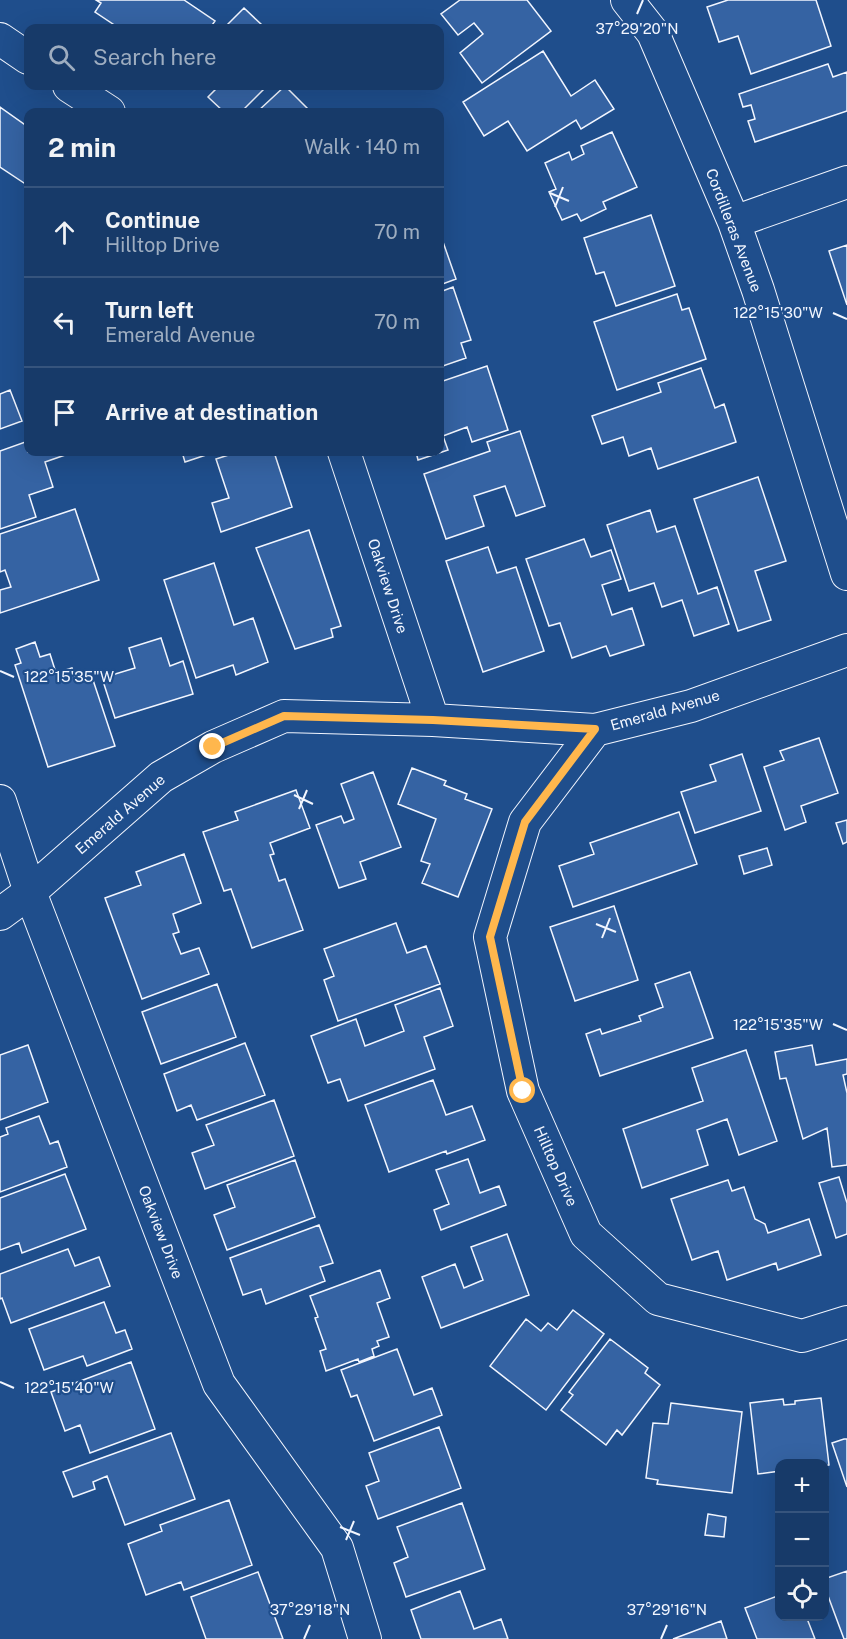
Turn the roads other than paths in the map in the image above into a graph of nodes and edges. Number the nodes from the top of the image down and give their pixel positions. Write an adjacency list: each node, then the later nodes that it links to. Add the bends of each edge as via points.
1 (627, 0): 7 (street, Cordilleras Avenue, via 653,33)
2 (0, 39): 3 (street)
3 (24, 55)
4 (75, 90): 5 (street)
5 (103, 108)
6 (847, 183): 7 (street)
7 (734, 222): 9 (street, Cordilleras Avenue)
8 (345, 456): 11 (street, Oakview Drive)
9 (847, 574)
10 (847, 650): 12 (street, Emerald Avenue, via 691,706)
11 (433, 720): 12 (street, Emerald Avenue); 14 (street, Emerald Avenue, via 284,716 213,747 161,777)
12 (595, 729): 16 (street, Hilltop Drive, via 525,822 490,937 523,1091 586,1234 658,1299 802,1336)
13 (0, 801): 14 (street, Oakview Drive)
14 (30, 891): 15 (street, Emerald Avenue); 17 (street, Oakview Drive, via 219,1384 337,1548)
15 (0, 914)
16 (847, 1322)
17 (366, 1639)

